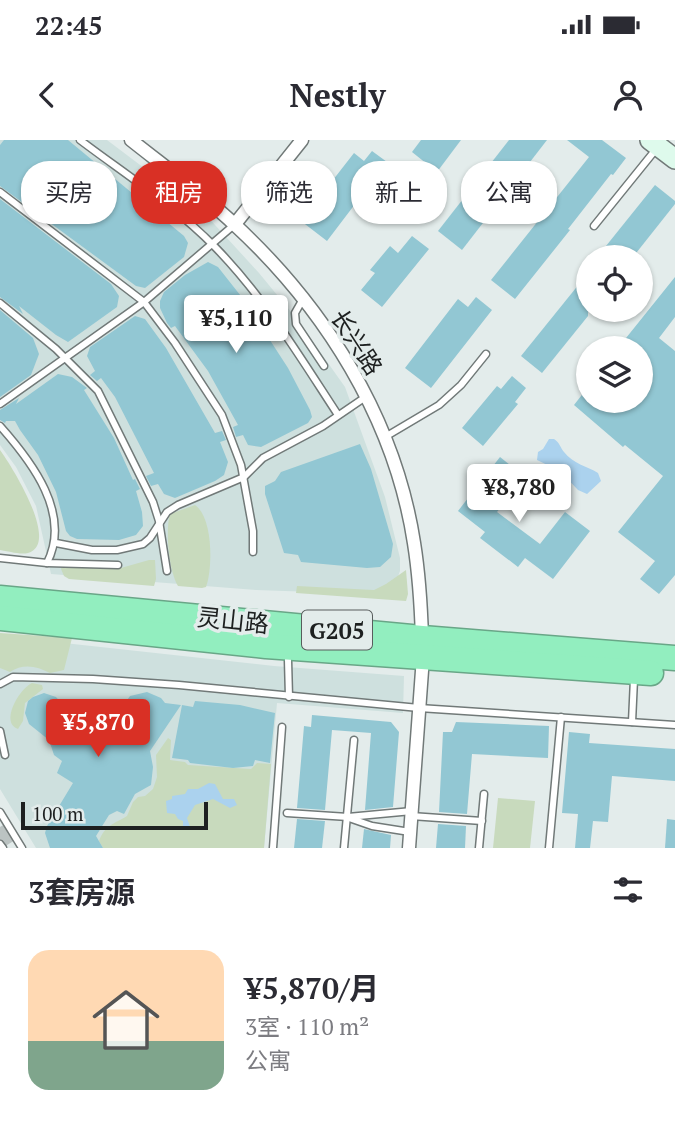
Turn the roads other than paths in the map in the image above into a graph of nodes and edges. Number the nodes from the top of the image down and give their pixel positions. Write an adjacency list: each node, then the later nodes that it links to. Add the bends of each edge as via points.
1 (80, 140): 9 (lane)
2 (131, 140): 7 (street, 长兴路)
3 (302, 140): 7 (street)
4 (654, 143): 5 (main road); 8 (lane)
5 (675, 159)
6 (0, 192): 11 (lane)
7 (235, 224): 9 (lane); 10 (street, 长兴路)
8 (594, 226)
9 (213, 244): 11 (lane); 18 (lane, via 275,318)
10 (303, 299): 15 (lane, via 295,313 296,324); 16 (street, 长兴路, via 346,357)
11 (144, 302): 14 (lane); 21 (lane, via 222,415)
12 (0, 303): 14 (lane)
13 (486, 354): 20 (lane, via 439,405)
14 (66, 359): 17 (lane); 22 (lane, via 98,391)
15 (324, 366)
16 (367, 397): 18 (lane); 20 (street, 长兴路)
17 (0, 404)
18 (338, 415): 21 (lane, via 263,458)
19 (0, 426): 23 (lane, via 33,467 46,492)
20 (385, 437): 30 (street, 长兴路, via 414,541)
21 (244, 477): 22 (lane, via 178,505); 24 (lane)
22 (159, 521): 23 (lane, via 150,538 132,547 92,550); 28 (lane)
23 (56, 543): 26 (lane)
24 (253, 552)
25 (0, 558): 26 (lane)
26 (47, 563): 27 (lane)
27 (118, 565)
28 (167, 571)
29 (2, 615): 30 (highway, 灵山路 / G205)
30 (423, 648): 31 (highway, 灵山路 / G205); 33 (highway, 灵山路); 37 (street, 长兴路)
31 (675, 658)
32 (288, 660): 36 (lane)
33 (675, 675)
34 (634, 679): 39 (lane)
35 (1, 683): 36 (lane, via 13,677 79,678)
36 (289, 696): 37 (lane)
37 (419, 708): 38 (lane); 48 (street, 长兴路)
38 (561, 717): 39 (lane); 57 (lane)
39 (632, 722): 40 (lane)
40 (675, 725)
41 (282, 727): 53 (lane)
42 (0, 731): 44 (lane)
43 (354, 740): 49 (lane)
44 (5, 755)
45 (484, 794): 50 (lane)
46 (0, 811): 52 (lane)
47 (287, 813): 49 (lane)
48 (411, 814): 49 (lane); 50 (lane); 51 (street, 长兴路)
49 (348, 817): 51 (lane); 54 (lane)
50 (482, 821): 56 (lane)
51 (410, 832): 55 (street, 长兴路)
52 (22, 848)
53 (273, 848)
54 (344, 848)
55 (409, 848)
56 (480, 848)
57 (549, 848)

